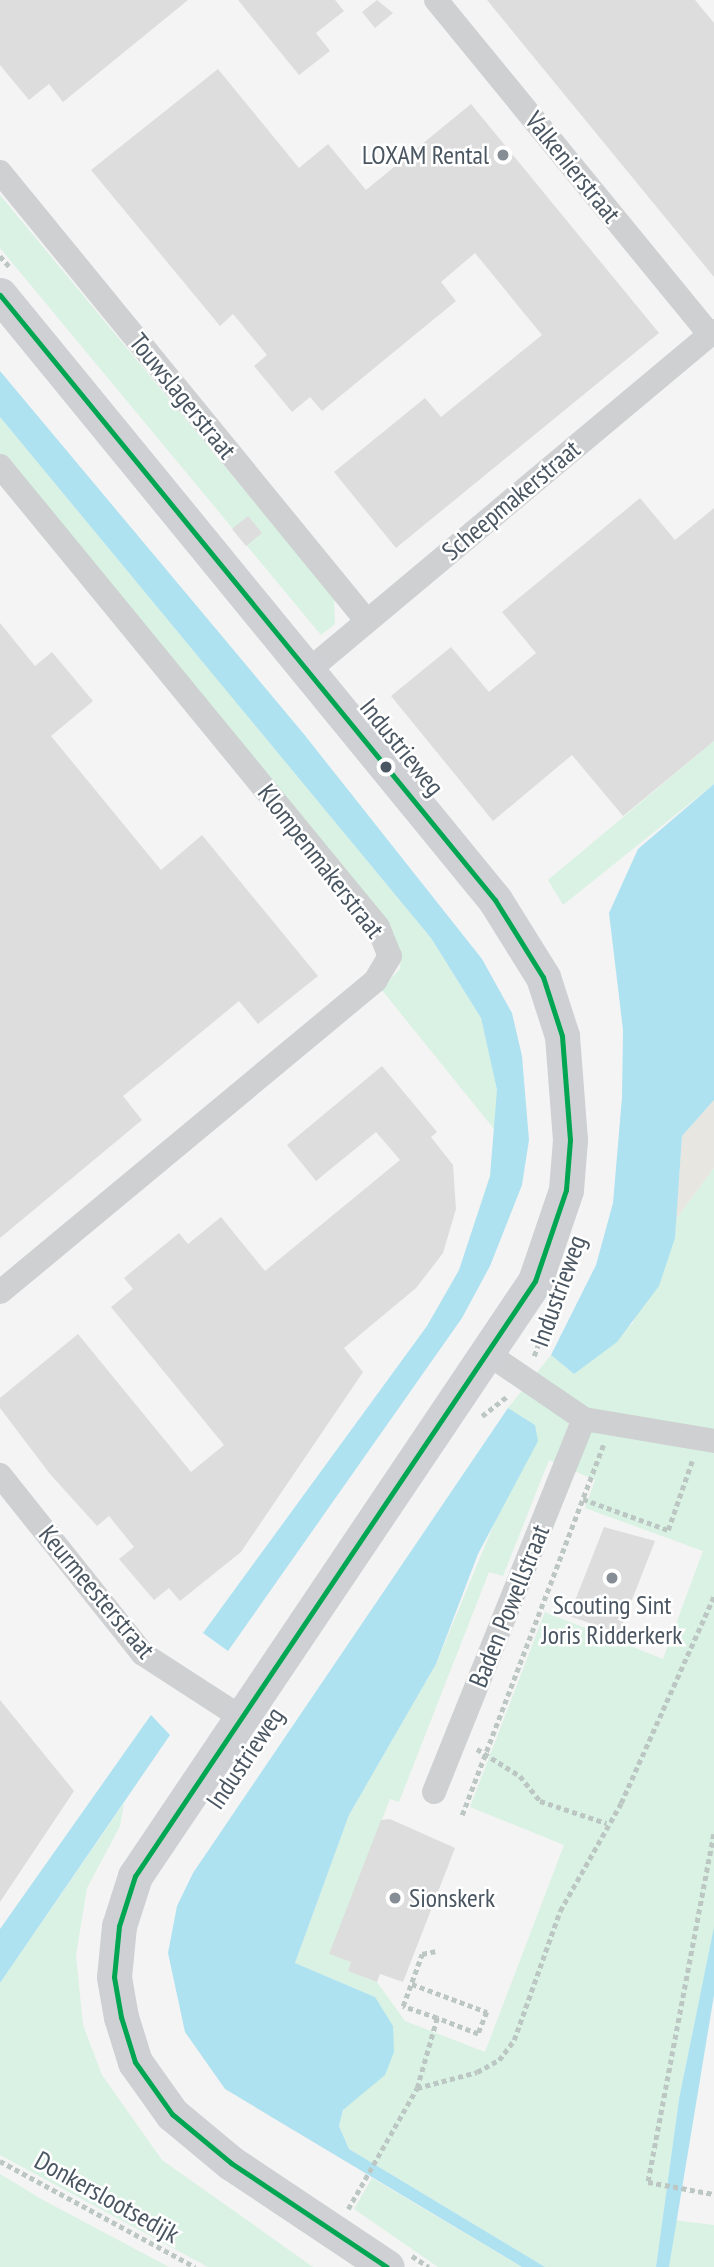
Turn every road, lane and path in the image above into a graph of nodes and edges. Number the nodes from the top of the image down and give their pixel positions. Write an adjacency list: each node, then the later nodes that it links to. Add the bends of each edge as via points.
1 (436, 0): 5 (street, Valkenierstraat)
2 (0, 172): 7 (street, Touwslagerstraat)
3 (0, 256): 4 (path)
4 (9, 286): 8 (street, Industrieweg)
5 (712, 333): 7 (street, Scheepmakerstraat)
6 (0, 466): 9 (street, Klompenmakerstraat, via 378,927 390,956 375,981)
7 (366, 620): 8 (street, Scheepmakerstraat)
8 (309, 670): 11 (street, Industrieweg, via 503,911 543,977 562,1036 570,1140 566,1190 534,1281)
9 (0, 1292)
10 (555, 1299): 12 (path, Industrieweg)
11 (489, 1355): 12 (street); 20 (street, Industrieweg)
12 (524, 1377): 13 (street); 14 (path, Industrieweg)
13 (584, 1419): 15 (street); 21 (street, Baden Powellstraat)
14 (476, 1420)
15 (612, 1423): 16 (street); 18 (path)
16 (707, 1440): 18 (path, via 668,1530)
17 (0, 1475): 20 (street, Keurmeesterstraat, via 143,1654)
18 (583, 1499): 22 (path)
19 (714, 1596): 25 (path)
20 (242, 1718): 36 (street, Industrieweg, via 135,1876 119,1926 114,1977 121,2017 135,2062 172,2114 231,2163)
21 (455, 1741): 22 (path); 23 (street, Baden Powellstraat)
22 (486, 1752): 24 (path); 25 (path, via 540,1801)
23 (434, 1792)
24 (462, 1815)
25 (606, 1823): 30 (path, via 560,1911 514,2040 499,2060 477,2072)
26 (714, 1834): 32 (path, via 648,2182)
27 (436, 1951): 28 (path, via 422,1954)
28 (412, 1984): 29 (path, via 404,2006); 29 (path, via 486,2012 478,2034)
29 (437, 2018): 30 (path)
30 (417, 2088): 34 (path)
31 (0, 2161): 37 (path, Donkerslootsedijk)
32 (714, 2194)
33 (336, 2203): 34 (path)
34 (347, 2211): 35 (path)
35 (357, 2218)
36 (398, 2260): 38 (path)
37 (195, 2267)
38 (429, 2267)

